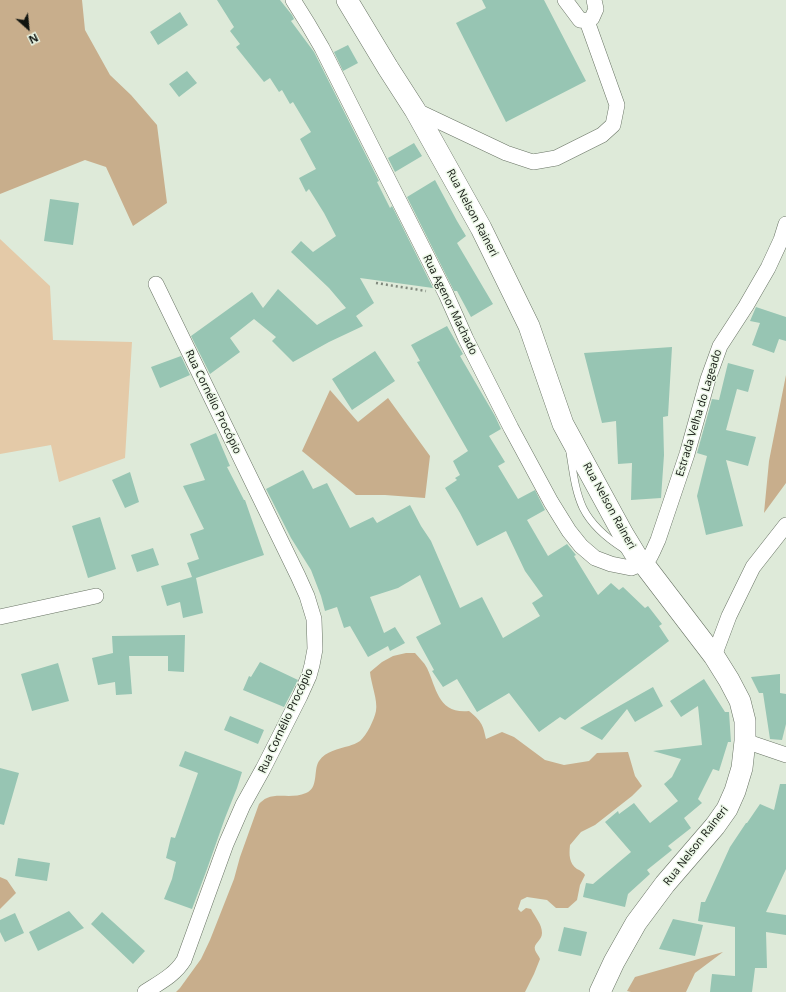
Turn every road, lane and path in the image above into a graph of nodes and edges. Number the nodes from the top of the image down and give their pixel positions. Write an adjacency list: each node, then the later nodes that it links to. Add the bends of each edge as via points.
1 (293, 0): 10 (street, Rua Agenor Machado, via 322,48)
2 (347, 0): 6 (main road, Rua Nelson Raineri)
3 (565, 0): 5 (street, via 580,20)
4 (594, 0): 5 (street, via 596,8 592,18)
5 (587, 21): 6 (street, via 617,105 613,124 602,135 556,158 533,162 506,153)
6 (415, 110): 12 (main road, Rua Nelson Raineri, via 481,228 529,326 563,424)
7 (786, 224): 12 (street, Estrada Velha do Lageado, via 768,268 720,346 658,540 650,557)
8 (376, 283): 10 (path)
9 (156, 284): 18 (street, Rua Cornélio Procópio, via 307,596 314,619 315,648 309,676 300,696 231,831 184,960 164,981)
10 (446, 294): 12 (street, Rua Agenor Machado, via 511,428 569,531 595,558 631,568)
11 (786, 525): 15 (street, via 753,568 729,616)
12 (640, 560): 15 (main road, Rua Nelson Raineri)
13 (96, 596): 14 (street)
14 (0, 617)
15 (714, 656): 16 (main road, Rua Nelson Raineri, via 740,701 745,721)
16 (745, 741): 17 (street); 19 (main road, Rua Nelson Raineri, via 742,768 727,809 636,923)
17 (786, 755)
18 (145, 992)
19 (600, 992)

